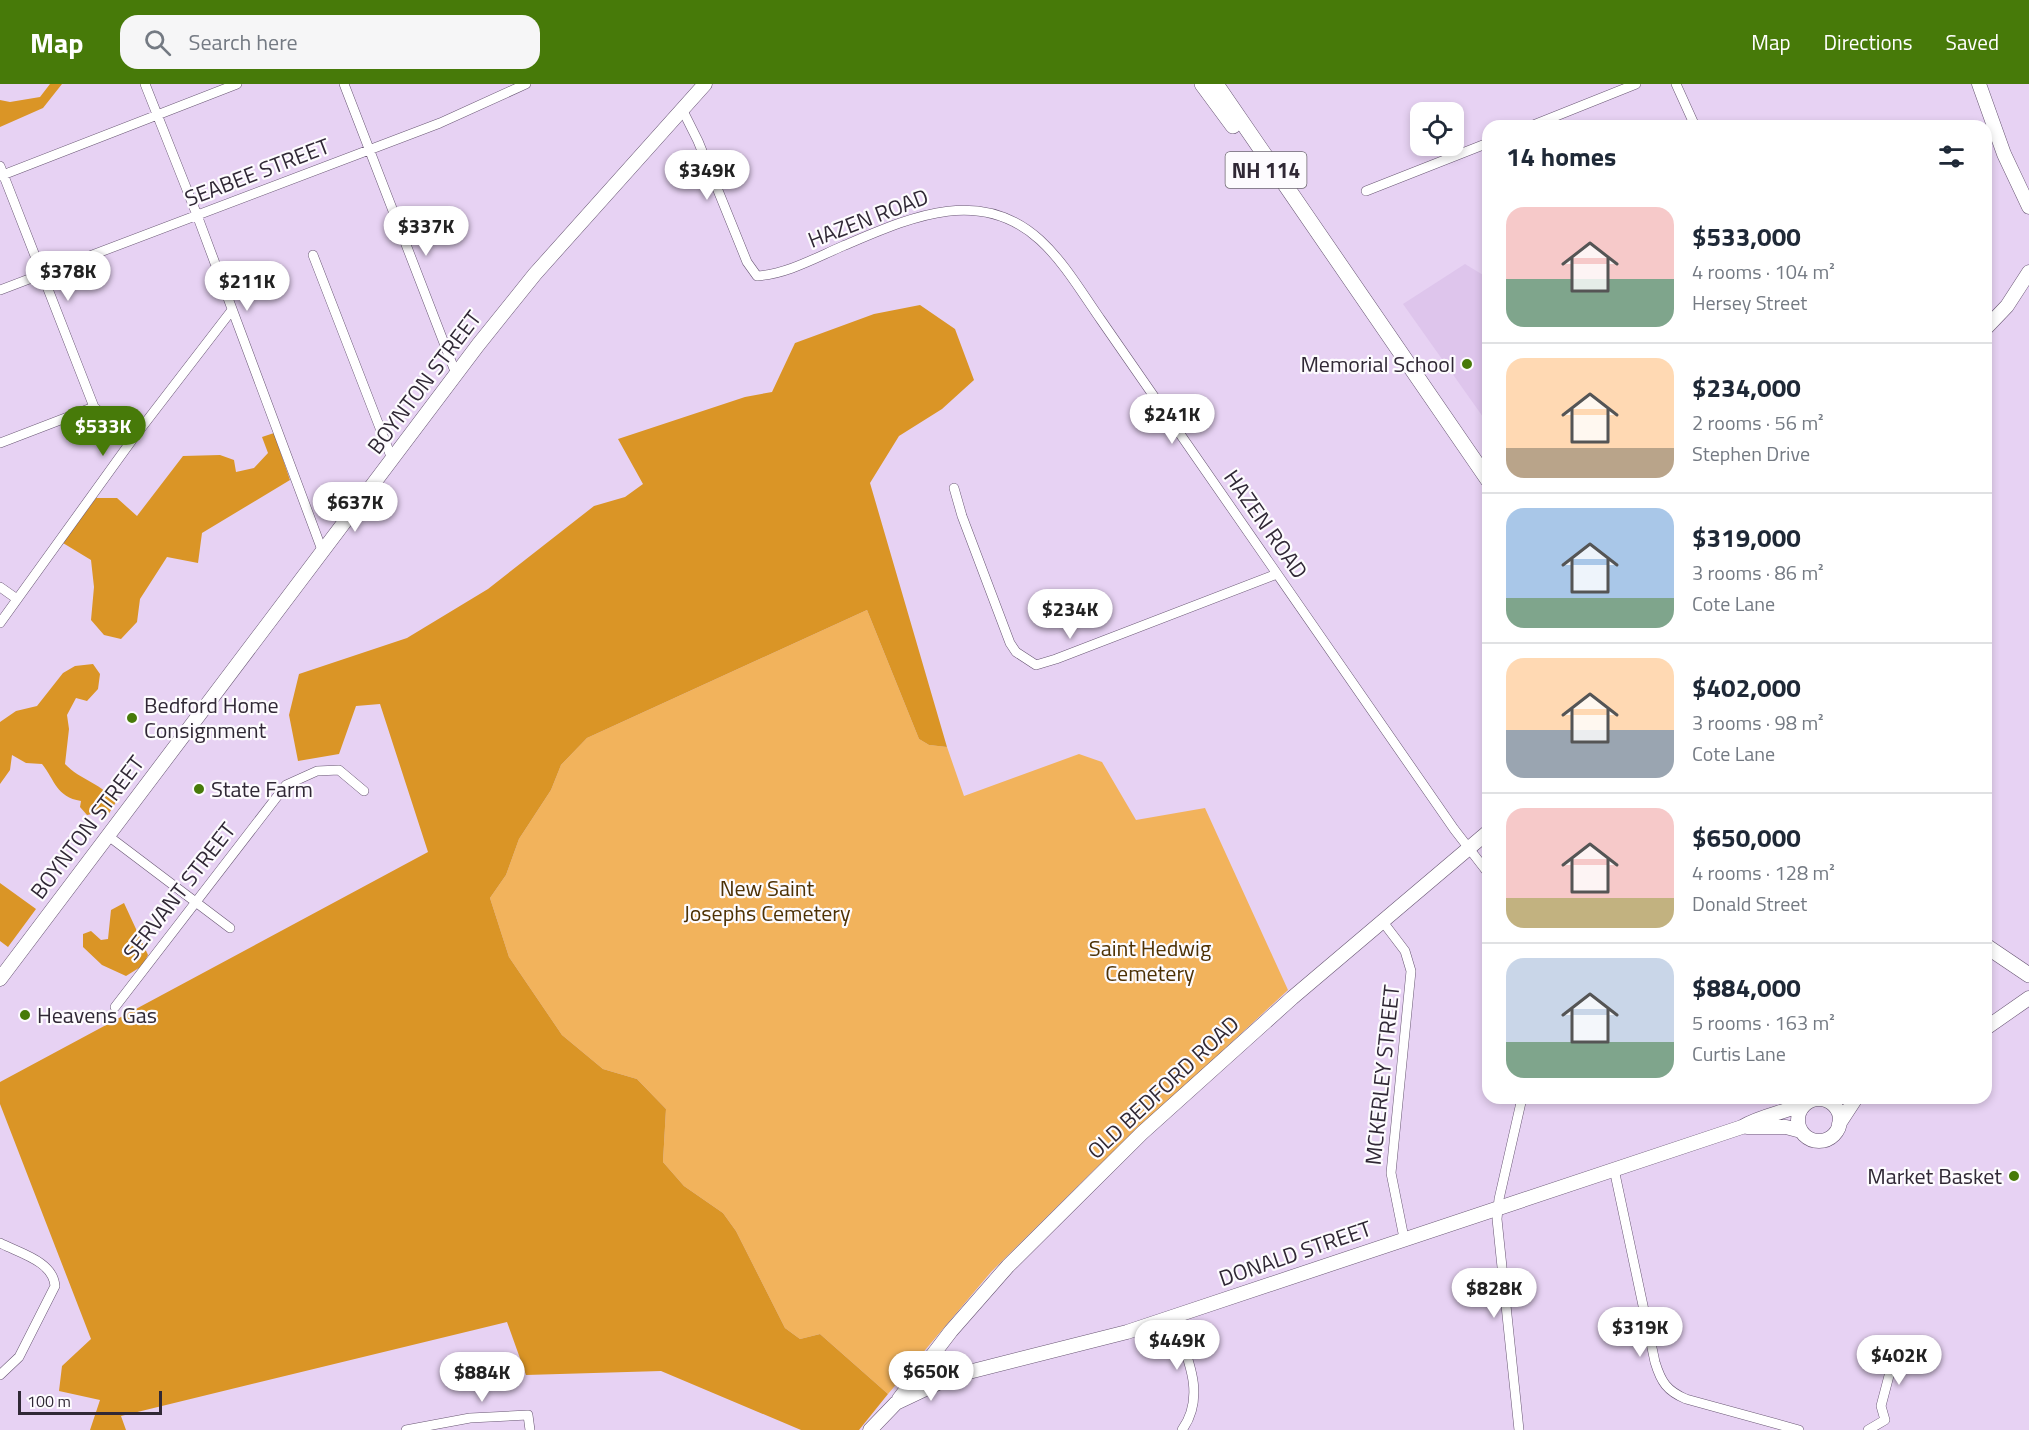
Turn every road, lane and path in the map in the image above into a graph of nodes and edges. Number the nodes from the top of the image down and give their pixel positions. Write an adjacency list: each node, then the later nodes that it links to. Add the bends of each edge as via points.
1 (145, 84): 12 (street)
2 (237, 84): 12 (street)
3 (344, 84): 18 (street)
4 (526, 84): 18 (street, SEABEE STREET)
5 (1202, 84): 23 (main road, NH 114)
6 (1216, 84): 23 (main road, NH 114)
7 (1636, 84): 13 (street)
8 (1676, 84): 14 (street)
9 (1979, 84): 15 (street)
10 (703, 85): 11 (street, BOYNTON STREET)
11 (683, 111): 30 (street, BOYNTON STREET, via 535,274); 38 (street, HAZEN ROAD, via 747,262 757,276 787,270 893,225 946,209 979,211 1011,221 1040,239)
12 (157, 115): 19 (street); 22 (street)
13 (1546, 120)
14 (1692, 120)
15 (1987, 120)
16 (1992, 137): 21 (street)
17 (1482, 145): 20 (street)
18 (370, 150): 22 (street, SEABEE STREET); 30 (street)
19 (1, 172): 26 (street)
20 (1366, 191)
21 (2027, 199)
22 (197, 215): 26 (street, SEABEE STREET); 28 (street)
23 (1332, 254): 35 (main road, NH 114)
24 (313, 255): 34 (street)
25 (2029, 272): 29 (street)
26 (42, 274): 27 (street, SEABEE STREET); 31 (street)
27 (0, 290)
28 (232, 310): 32 (street); 37 (street)
29 (1992, 322)
30 (456, 374): 34 (street, BOYNTON STREET)
31 (94, 407): 32 (street); 33 (street)
32 (132, 440): 40 (street)
33 (0, 443)
34 (392, 459): 37 (street, BOYNTON STREET)
35 (1482, 471)
36 (954, 488): 38 (street, via 1011,643 1016,652 1036,665)
37 (322, 550): 43 (street, BOYNTON STREET)
38 (1277, 574): 45 (street, HAZEN ROAD)
39 (0, 587): 40 (street)
40 (17, 598): 41 (street)
41 (0, 623)
42 (364, 791): 47 (street, SERVANT STREET, via 339,770 317,771 286,785)
43 (107, 835): 47 (street); 52 (street, BOYNTON STREET)
44 (1482, 838): 45 (street, OLD BEDFORD ROAD)
45 (1470, 849): 46 (street, HAZEN ROAD); 48 (street, OLD BEDFORD ROAD)
46 (1482, 865)
47 (196, 903): 49 (street); 54 (street, SERVANT STREET)
48 (1383, 922): 66 (street, MCKERLEY STREET, via 1405,951 1411,971 1391,1173); 70 (street, OLD BEDFORD ROAD, via 1142,1133 1008,1266)
49 (230, 928)
50 (1992, 950): 51 (main road)
51 (2029, 975)
52 (0, 979)
53 (2029, 998): 55 (street)
54 (115, 1007)
55 (1992, 1024)
56 (1521, 1104): 65 (street)
57 (1804, 1104): 61 (street, DONALD STREET)
58 (1806, 1104): 63 (street, via 1798,1117)
59 (1830, 1104): 62 (street, via 1835,1107)
60 (1852, 1104): 62 (street, DONALD STREET)
61 (1742, 1126): 63 (street, DONALD STREET); 64 (street, DONALD STREET)
62 (1838, 1126): 63 (street, DONALD STREET, via 1824,1140 1811,1139)
63 (1802, 1131)
64 (1614, 1169): 65 (street, DONALD STREET); 79 (street, via 1655,1362 1664,1385 1686,1399)
65 (1498, 1208): 66 (street, DONALD STREET); 78 (street)
66 (1404, 1238): 68 (street, DONALD STREET)
67 (0, 1243): 71 (street, via 46,1267 54,1275 55,1286 19,1357)
68 (1173, 1316): 72 (street, DONALD STREET, via 1094,1341); 77 (street, via 1195,1396)
69 (1895, 1353): 80 (street, via 1881,1406 1885,1420)
70 (928, 1360): 72 (street, via 937,1371); 73 (street, OLD BEDFORD ROAD)
71 (0, 1375)
72 (953, 1376): 73 (street, DONALD STREET)
73 (896, 1403): 74 (street, DONALD STREET)
74 (875, 1428)
75 (406, 1430): 76 (street, via 528,1415)
76 (530, 1430)
77 (1182, 1430)
78 (1518, 1430)
79 (1799, 1430)
80 (1868, 1430)

